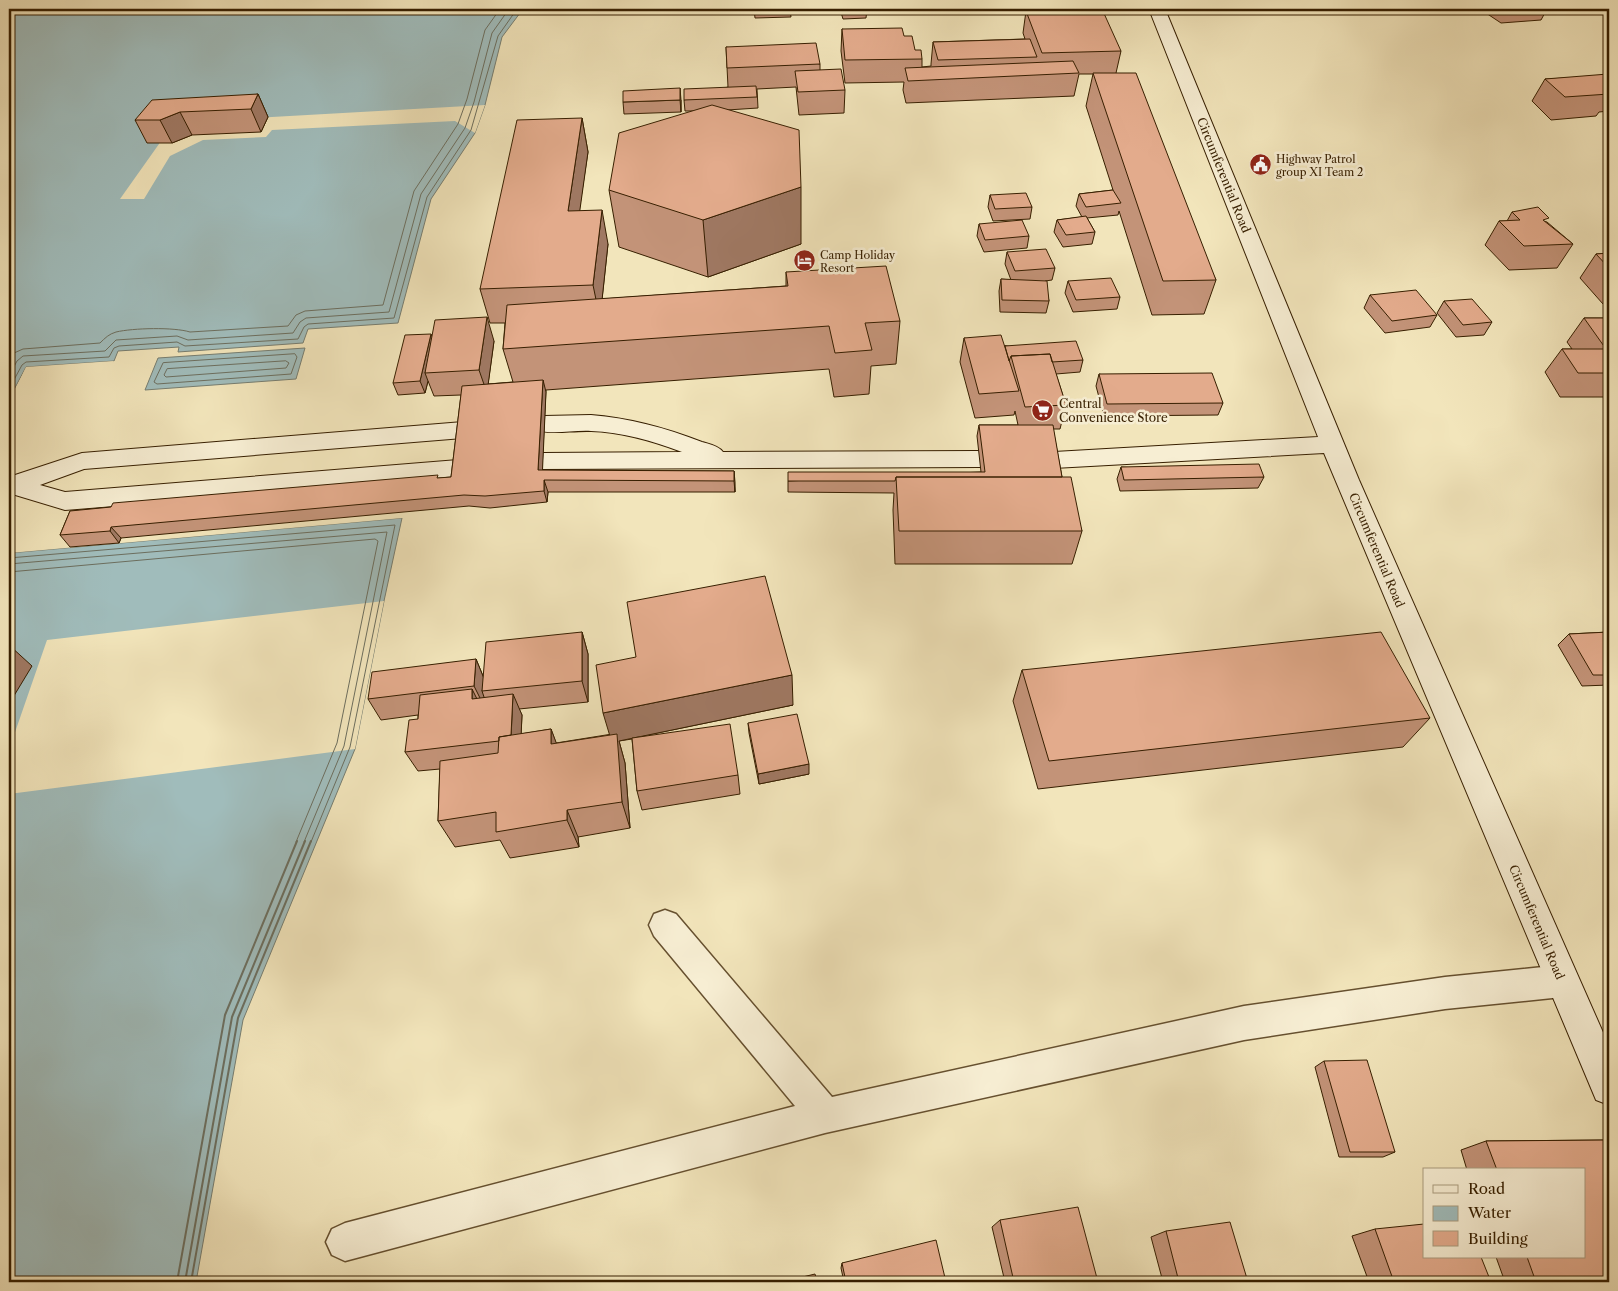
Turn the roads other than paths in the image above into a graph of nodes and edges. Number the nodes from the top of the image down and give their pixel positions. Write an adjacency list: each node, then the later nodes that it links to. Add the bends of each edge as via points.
1 (1157, 9): 4 (main road, Circumferential Road)
2 (544, 424): 8 (main road, via 591,423 634,428 675,440)
3 (463, 430): 10 (main road, via 82,461)
4 (1333, 444): 6 (main road); 12 (main road, Circumferential Road)
5 (980, 459): 8 (main road)
6 (1054, 460)
7 (543, 461): 8 (main road)
8 (726, 461)
9 (458, 469): 10 (main road, via 64,501)
10 (10, 486)
11 (665, 925): 14 (lane)
12 (1562, 981): 13 (main road, Circumferential Road); 14 (lane, via 1427,995 1244,1023)
13 (1609, 1087)
14 (825, 1116): 15 (lane)
15 (345, 1242)

